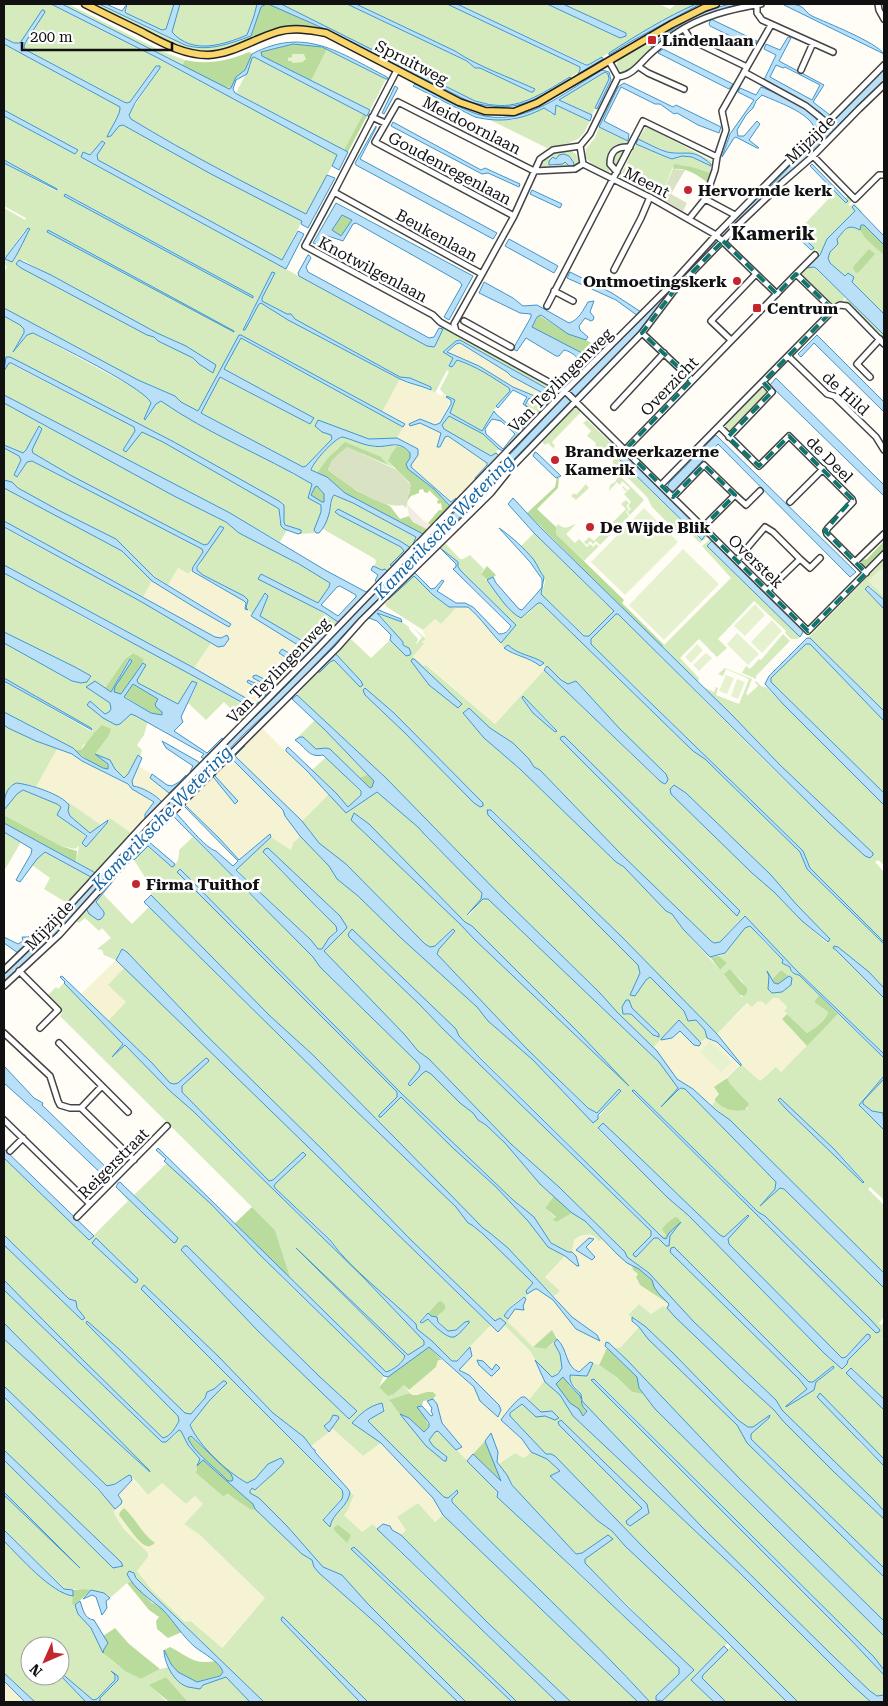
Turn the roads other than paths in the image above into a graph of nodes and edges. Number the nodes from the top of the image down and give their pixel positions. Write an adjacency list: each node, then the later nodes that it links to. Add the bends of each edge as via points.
1 (85, 4): 13 (main road, Spruitweg, via 190,53 209,55 234,50 277,32 308,29 326,33)
2 (716, 4): 10 (main road, Spruitweg, via 672,24)
3 (759, 4): 6 (street, via 757,13); 7 (street, via 719,13)
4 (878, 4): 5 (street)
5 (884, 19)
6 (771, 25): 8 (street); 14 (street)
7 (684, 29): 12 (street, via 654,51); 14 (street, via 691,40)
8 (813, 43): 9 (street); 15 (street)
9 (833, 52)
10 (609, 61): 13 (main road, Spruitweg, via 537,103 514,112 485,111 459,102); 16 (street)
11 (884, 65): 20 (street, Van Teylingenweg)
12 (639, 67): 16 (street, via 627,76); 18 (street)
13 (396, 70): 19 (street)
14 (746, 70): 20 (street, via 806,106); 25 (street, via 722,111 726,130)
15 (801, 70)
16 (618, 77): 22 (street, via 590,134)
17 (884, 85): 24 (street, Mijzijde)
18 (684, 89)
19 (372, 117): 21 (street); 31 (street)
20 (826, 122): 34 (street, Van Teylingenweg)
21 (385, 123): 27 (street, Meidoornlaan, via 398,102); 35 (street, Goudenregenlaan, via 375,142)
22 (580, 146): 26 (street); 27 (street, via 553,150 540,159)
23 (630, 147): 25 (street, via 643,121); 28 (street); 28 (street, via 621,147 612,155 610,164)
24 (813, 156): 29 (street, via 855,198); 37 (street, Mijzijde)
25 (717, 157): 33 (street)
26 (583, 164): 27 (street, via 575,169); 30 (street, Meent)
27 (534, 171): 35 (street)
28 (617, 172): 30 (street)
29 (884, 174)
30 (612, 178): 32 (street, Meent); 43 (street)
31 (334, 192): 40 (street, Beukenlaan); 49 (street, Knotwilgenlaan, via 305,246 433,315)
32 (650, 197): 36 (street, Meent); 39 (street)
33 (705, 199): 34 (street); 36 (street)
34 (736, 215): 37 (street, Van Teylingenweg)
35 (514, 216): 40 (street)
36 (690, 219): 37 (street, Meent)
37 (720, 238): 41 (street, Meent); 50 (street, Mijzijde); 62 (street, Van Teylingenweg)
38 (815, 255): 42 (street, Overzicht)
39 (614, 270)
40 (482, 274): 49 (street, Beukenlaan, via 454,324)
41 (756, 274): 44 (street, Meent); 52 (street, via 711,321)
42 (796, 274): 44 (street, Overzicht); 47 (street)
43 (554, 291): 45 (street); 46 (street)
44 (777, 294): 52 (street, Overzicht)
45 (573, 301)
46 (546, 306)
47 (833, 310): 53 (street, via 840,305 847,306); 58 (street)
48 (464, 321): 51 (street)
49 (456, 331): 56 (street)
50 (642, 333): 57 (street); 63 (street, Mijzijde)
51 (493, 337): 55 (street); 56 (street)
52 (731, 340): 60 (street, Overzicht)
53 (880, 340): 54 (street); 59 (street, via 857,364)
54 (884, 344)
55 (511, 347)
56 (486, 348): 62 (street)
57 (664, 353): 60 (street); 64 (street)
58 (788, 356): 61 (street); 68 (street, de Hild, via 876,437)
59 (870, 377)
60 (692, 380): 67 (street, Overzicht)
61 (762, 382): 65 (street); 66 (street, via 772,392)
62 (566, 392): 63 (street, Overstek); 84 (street, Van Teylingenweg)
63 (575, 401): 67 (street, Overstek); 85 (street, Mijzijde, via 491,493 362,620 138,847 62,931)
64 (614, 406)
65 (718, 426): 66 (street, de Deel); 70 (street)
66 (729, 437): 69 (street, de Deel, via 759,466 789,436)
67 (625, 450): 70 (street, Overstek)
68 (884, 450)
69 (822, 469): 74 (street); 81 (street, de Deel, via 852,499 852,504 826,531)
70 (661, 485): 73 (street, Overstek)
71 (760, 491): 72 (street, via 746,505)
72 (735, 495): 73 (street, via 704,465); 75 (street)
73 (673, 496): 75 (street, Overstek)
74 (790, 502)
75 (703, 527): 80 (street, Overstek)
76 (884, 534): 81 (street)
77 (884, 554): 82 (street, Overstek)
78 (820, 558): 79 (street, via 810,568)
79 (800, 559): 80 (street, via 764,527); 83 (street)
80 (737, 560): 83 (street, Overstek)
81 (855, 562): 82 (street, de Deel)
82 (866, 573): 83 (street, Overstek, via 808,631)
83 (768, 590)
84 (4, 970)
85 (19, 971): 86 (street, Mijzijde); 87 (street, via 58,1010)
86 (4, 986)
87 (40, 1028)
88 (4, 1033): 91 (street, via 50,1076 60,1105)
89 (59, 1043): 90 (street)
90 (102, 1086): 91 (street); 92 (street)
91 (80, 1108): 97 (street)
92 (128, 1112)
93 (4, 1120): 95 (street)
94 (167, 1126): 97 (street, Reigerstraat)
95 (23, 1138): 96 (street); 98 (street)
96 (10, 1151)
97 (134, 1160): 98 (street, Reigerstraat)
98 (90, 1204): 99 (street, Reigerstraat)
99 (77, 1217)

